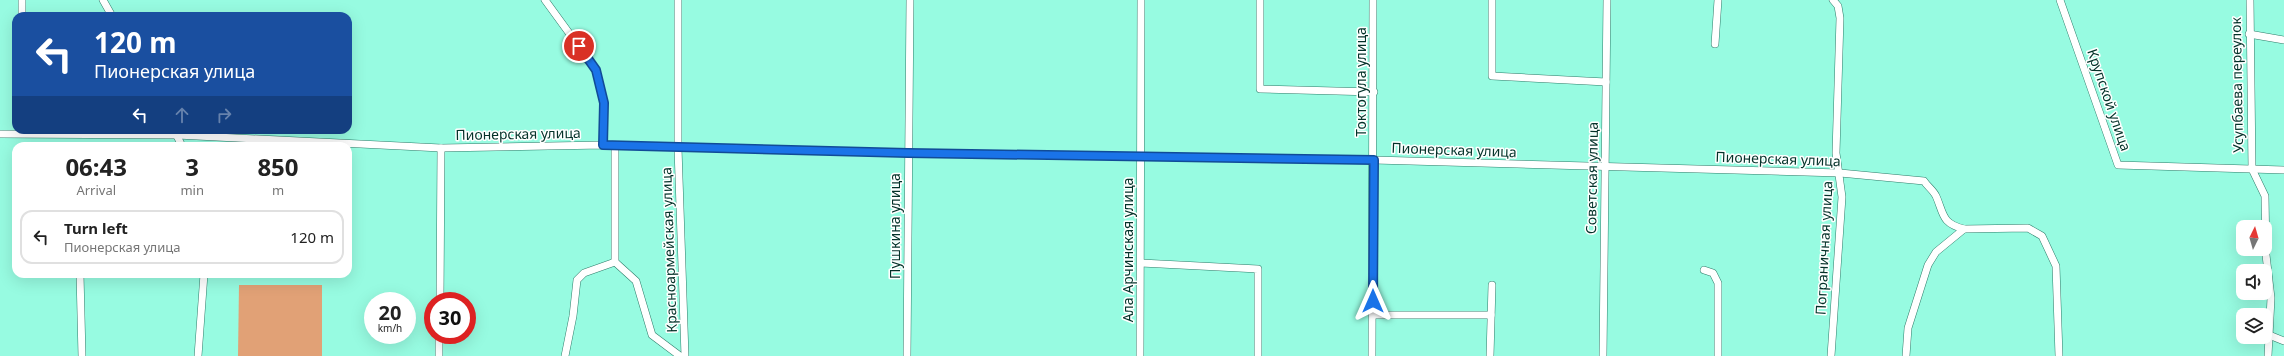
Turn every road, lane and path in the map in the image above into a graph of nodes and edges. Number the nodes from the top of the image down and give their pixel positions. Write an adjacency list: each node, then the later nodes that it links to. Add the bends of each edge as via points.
1 (22, 0): 15 (street)
2 (104, 0): 16 (street)
3 (545, 0): 27 (street, via 596,70 604,103)
4 (678, 0): 30 (street, Красноармейская улица)
5 (910, 0): 31 (street, Пушкина улица)
6 (1141, 0): 32 (street, Ала Арчинская улица)
7 (1260, 0): 21 (street, via 1260,89)
8 (1373, 0): 21 (street, Токтогула улица)
9 (1492, 0): 20 (street, via 1492,76)
10 (1607, 0): 20 (street, Советская улица)
11 (1718, 0): 19 (street)
12 (1833, 0): 37 (street, Пограничная улица, via 1838,6 1840,18 1836,153)
13 (2060, 0): 35 (street, Крупской улица, via 2118,165)
14 (2250, 0): 17 (street, Усупбаева переулок)
15 (22, 12)
16 (110, 12)
17 (2250, 34): 18 (street); 35 (street, Усупбаева переулок)
18 (2284, 40)
19 (1715, 44)
20 (1606, 82): 34 (street, Советская улица)
21 (1374, 92): 33 (street, Токтогула улица)
22 (12, 133): 23 (street, Пионерская улица)
23 (0, 134)
24 (193, 134): 25 (street, Пионерская улица)
25 (335, 142)
26 (352, 143): 29 (street, Пионерская улица)
27 (603, 145): 28 (street, Пионерская улица); 29 (street, Пионерская улица)
28 (615, 146): 30 (street, Пионерская улица); 39 (street)
29 (441, 148): 45 (street)
30 (678, 148): 31 (street, Пионерская улица); 58 (street, Красноармейская улица)
31 (908, 153): 32 (street, Пионерская улица); 59 (street, Пушкина улица)
32 (1141, 156): 33 (street, Пионерская улица); 40 (street, Ала Арчинская улица)
33 (1374, 160): 34 (street, Пионерская улица); 47 (street, Токтогула улица)
34 (1605, 167): 37 (street, Пионерская улица); 64 (street, Советская улица)
35 (2252, 169): 36 (street, Крупской улица); 46 (street, via 2265,196)
36 (2284, 170)
37 (1840, 173): 38 (street, Пионерская улица, via 1924,181 1935,194 1943,217 1950,226); 66 (street, Пограничная улица, via 1842,197)
38 (1964, 229): 67 (street, via 1936,252 1928,265 1908,328); 68 (street, via 2028,228 2042,236 2056,266)
39 (615, 262): 56 (street, via 584,273 576,280 573,316); 57 (street, via 636,281 652,335)
40 (1141, 263): 60 (street, Ала Арчинская улица); 61 (street, via 1258,269)
41 (1704, 270): 65 (street, via 1713,273 1718,282)
42 (80, 278): 53 (street)
43 (204, 278): 54 (street)
44 (1492, 285): 48 (street)
45 (440, 292)
46 (2270, 308)
47 (1373, 315): 48 (street); 62 (street, Токтогула улица)
48 (1491, 315): 63 (street)
49 (2272, 336): 50 (street)
50 (2284, 341)
51 (439, 344): 55 (street)
52 (2269, 344): 69 (street)
53 (82, 356)
54 (198, 356)
55 (439, 356)
56 (565, 356)
57 (680, 356)
58 (685, 356)
59 (907, 356)
60 (1140, 356)
61 (1258, 356)
62 (1372, 356)
63 (1490, 356)
64 (1603, 356)
65 (1718, 356)
66 (1831, 356)
67 (1906, 356)
68 (2059, 356)
69 (2268, 356)

